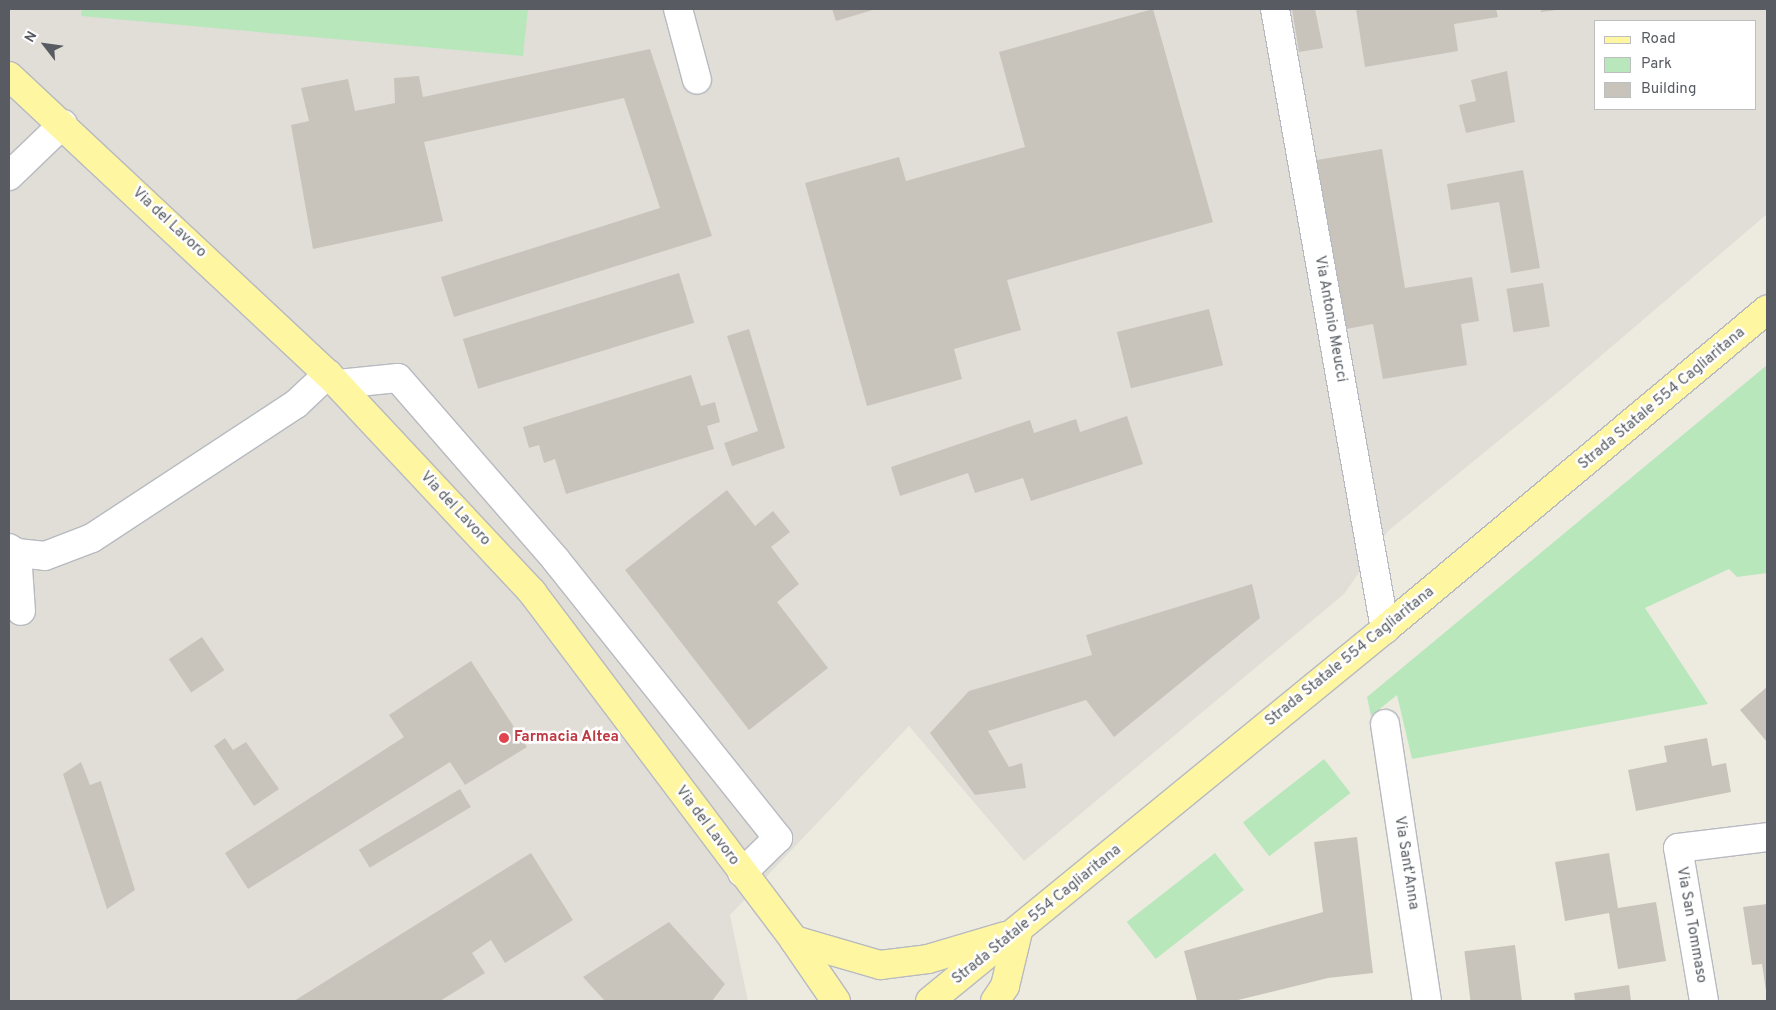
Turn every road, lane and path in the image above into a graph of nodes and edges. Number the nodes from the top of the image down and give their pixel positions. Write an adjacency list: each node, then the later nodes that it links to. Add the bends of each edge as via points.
1 (678, 9): 4 (street)
2 (1275, 9): 11 (street, Via Antonio Meucci)
3 (9, 76): 5 (main road, Via del Lavoro)
4 (697, 80)
5 (63, 124): 6 (street); 8 (main road, Via del Lavoro)
6 (9, 176)
7 (1767, 310): 11 (main road, Strada Statale 554 Cagliaritana)
8 (334, 379): 9 (street, via 92,538 45,556); 14 (main road, Via del Lavoro, via 532,592); 14 (street, via 398,378 556,560 778,838)
9 (13, 550): 10 (street)
10 (21, 611)
11 (1385, 629): 15 (main road, Strada Statale 554 Cagliaritana)
12 (1385, 724): 21 (street, Via Sant'Anna)
13 (1767, 837): 22 (street, Via San Tommaso, via 1678,848)
14 (742, 873): 16 (main road, Via del Lavoro)
15 (1018, 932): 16 (main road, via 928,959 880,965); 19 (main road, Strada Statale 554 Cagliaritana); 20 (main road, via 1005,986)
16 (794, 940): 17 (main road); 18 (main road, Via del Lavoro)
17 (814, 1001)
18 (836, 1001)
19 (930, 1001)
20 (995, 1001)
21 (1427, 1001)
22 (1704, 1001)

